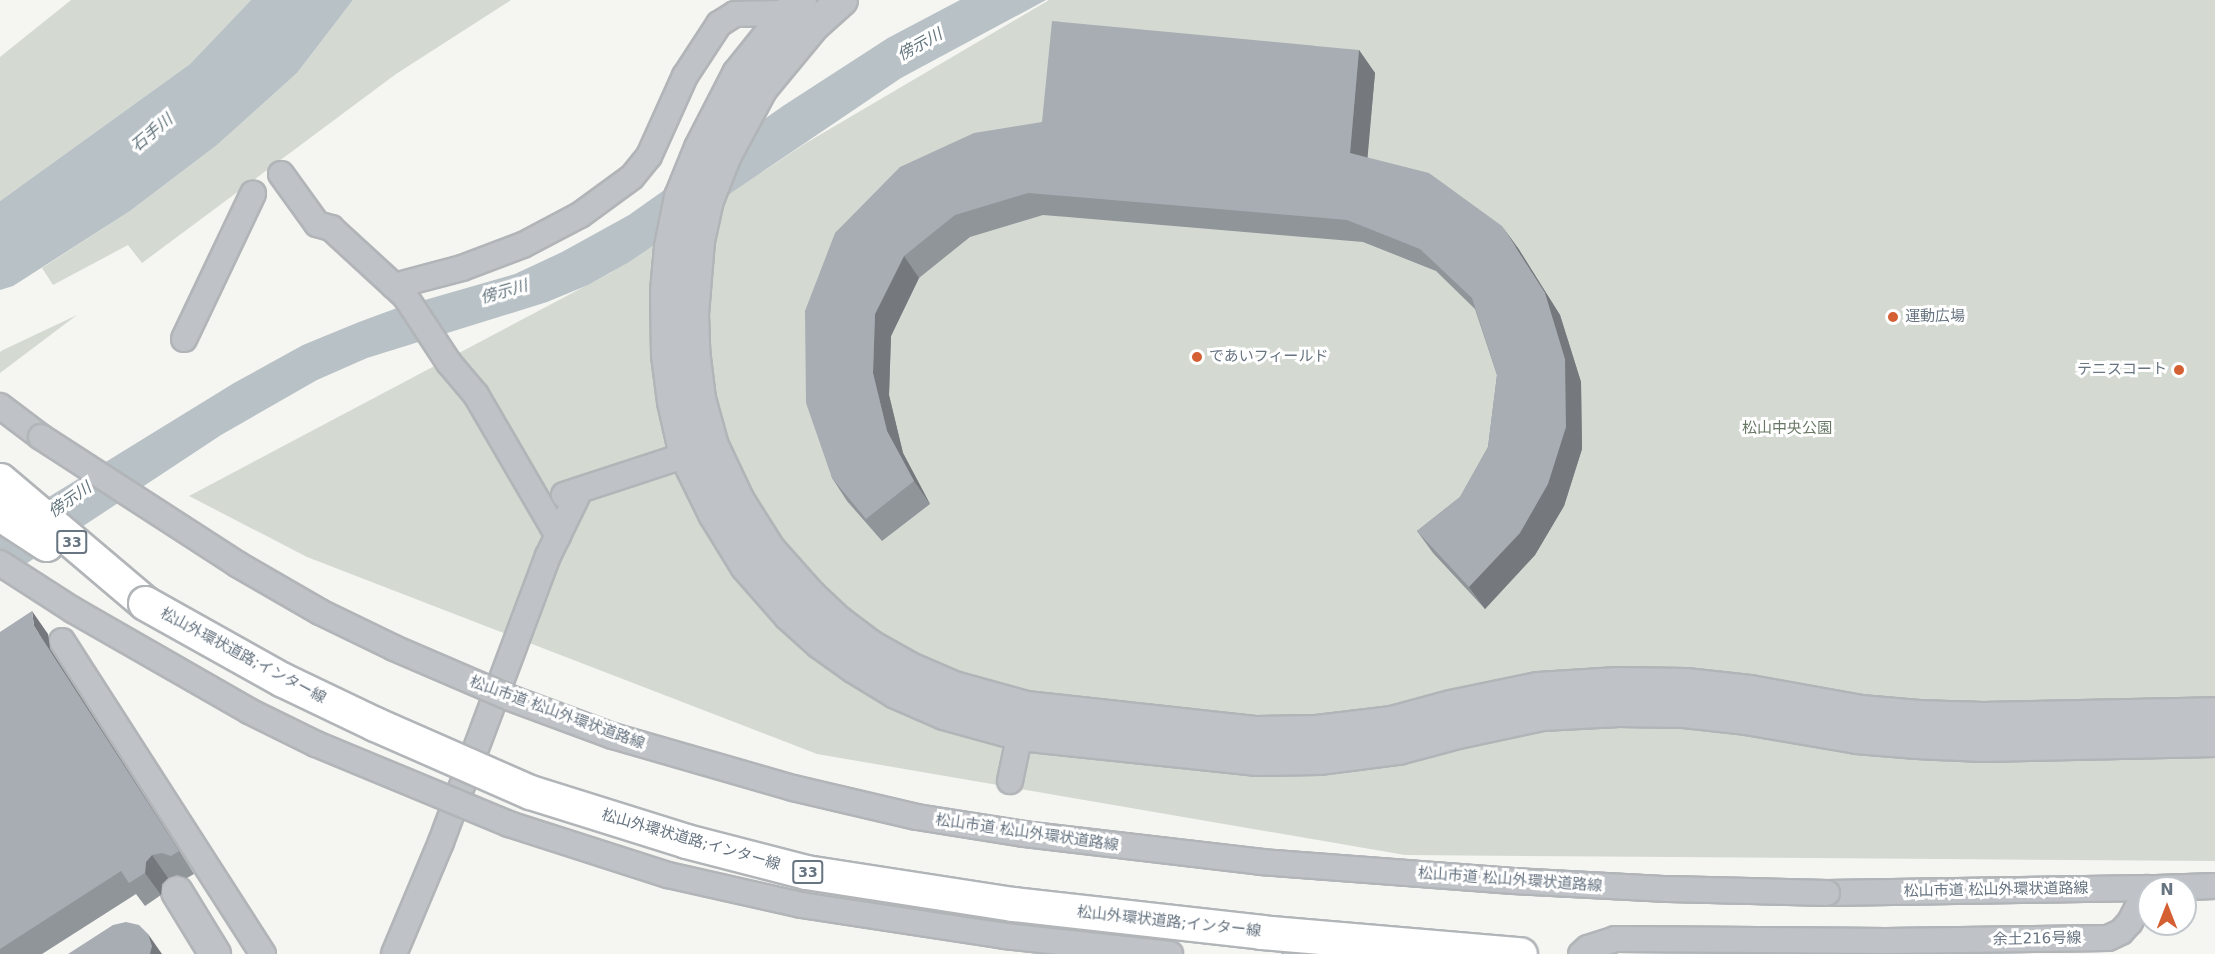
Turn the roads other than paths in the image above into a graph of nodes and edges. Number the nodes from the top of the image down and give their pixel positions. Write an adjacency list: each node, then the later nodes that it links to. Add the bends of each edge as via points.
1 (842, 0): 8 (street, via 815,24 762,88 726,154 708,200 694,280)
2 (794, 6): 5 (street, via 735,14 719,24 685,76 649,156 632,177 580,215 523,245); 8 (street, via 738,74 680,197 666,291 667,355 673,402)
3 (281, 174): 5 (street, via 317,224 331,228)
4 (253, 194): 6 (street)
5 (399, 291): 11 (street, via 476,395)
6 (184, 339)
7 (0, 406): 23 (street, 松山市道 松山外環状道路線, bridge, via 41,437 237,564 320,612 394,648 510,698 613,736 793,788 917,817 1261,862 1537,883 1827,893)
8 (699, 450): 10 (street); 18 (street, via 714,514 746,566 820,643 896,693 944,714)
9 (0, 480): 15 (highway, 33)
10 (580, 490): 11 (street); 13 (street)
11 (540, 502): 13 (street)
12 (0, 514): 15 (highway, 松山外環状道路;インター線 / 33)
13 (558, 536): 28 (street)
14 (0, 563): 29 (street, bridge, via 249,711 316,744 509,824 668,874 801,905 1005,936)
15 (145, 603): 32 (highway, 松山外環状道路;インター線 / 33, bridge, via 283,680 530,792 686,841 806,872 1013,904 1261,932)
16 (62, 641): 27 (street)
17 (2215, 713): 18 (street, via 1918,716 1861,711 1750,691 1686,684 1618,683 1538,688 1392,722 1317,731)
18 (1023, 721): 19 (street, via 1256,760 1319,759 1398,749 1542,716 1619,711 1684,712 1917,743 1982,746); 20 (street)
19 (2215, 741)
20 (1010, 781)
21 (2215, 886): 22 (street, 松山市道 松山外環状道路線)
22 (2197, 887)
23 (2137, 888)
24 (177, 892): 26 (street)
25 (2137, 911): 33 (street, 余土216号線, via 2121,932 2109,938 1886,942 1615,939)
26 (215, 954)
27 (263, 954)
28 (394, 954)
29 (1170, 954)
30 (1295, 954): 31 (street)
31 (1356, 954)
32 (1520, 954)
33 (1581, 954)

